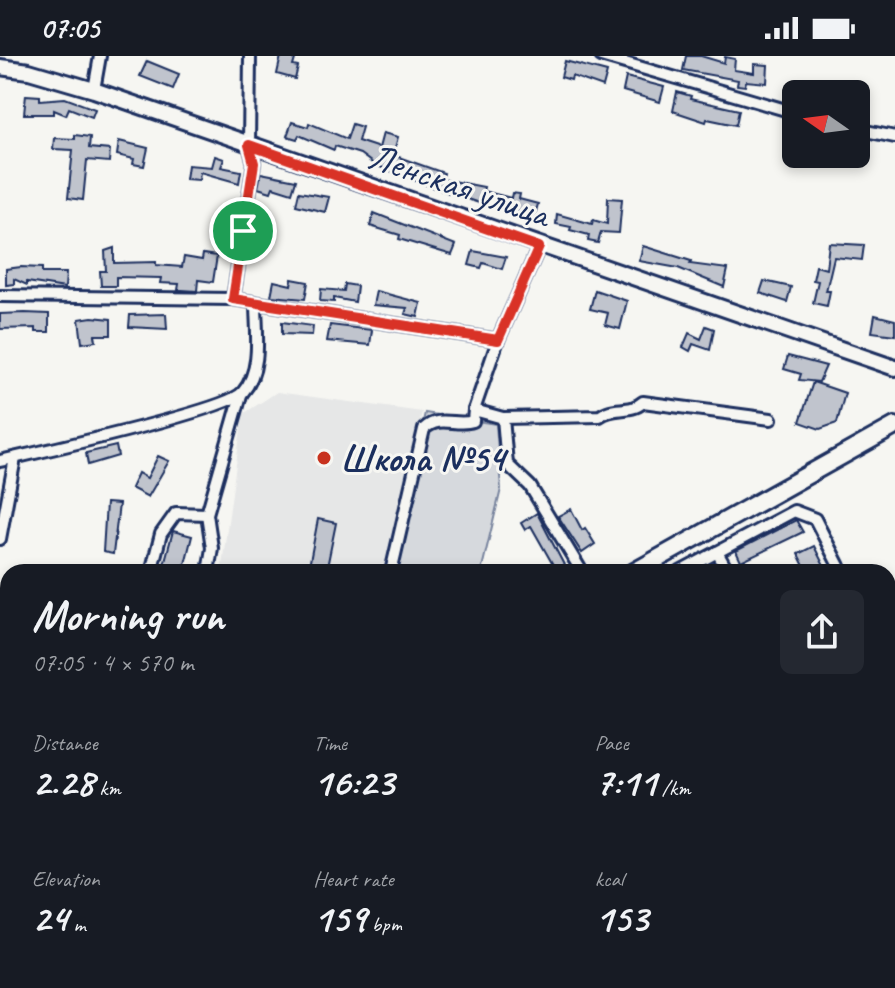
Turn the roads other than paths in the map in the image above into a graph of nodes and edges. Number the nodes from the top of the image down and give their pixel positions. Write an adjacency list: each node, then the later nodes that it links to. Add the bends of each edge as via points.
1 (100, 56): 5 (street)
2 (250, 56): 9 (street)
3 (601, 56): 6 (street)
4 (0, 67): 5 (main road, Ленская улица)
5 (94, 90): 9 (main road, Ленская улица)
6 (782, 109)
7 (870, 132): 8 (street)
8 (895, 137)
9 (249, 145): 10 (main road, Ленская улица); 12 (street, via 254,163)
10 (539, 247): 14 (street); 15 (main road, Ленская улица)
11 (0, 296): 12 (street)
12 (233, 299): 13 (street)
13 (256, 303): 14 (street); 16 (street, via 256,361)
14 (498, 340): 17 (street)
15 (895, 368)
16 (241, 395): 21 (street); 23 (street)
17 (474, 410): 18 (street); 28 (street, via 468,423 443,420 424,429)
18 (503, 418): 19 (street, via 600,416 635,409 643,402); 29 (street, via 507,464 530,486)
19 (771, 419)
20 (895, 426): 30 (main road)
21 (15, 458): 22 (street); 24 (street)
22 (0, 461)
23 (207, 514): 26 (street, via 176,513 161,534); 27 (street)
24 (0, 539)
25 (717, 552): 31 (street); 32 (street); 33 (street, via 794,511 815,519)
26 (153, 564)
27 (209, 564)
28 (393, 564)
29 (577, 564)
30 (648, 564)
31 (695, 564)
32 (724, 564)
33 (838, 564)

